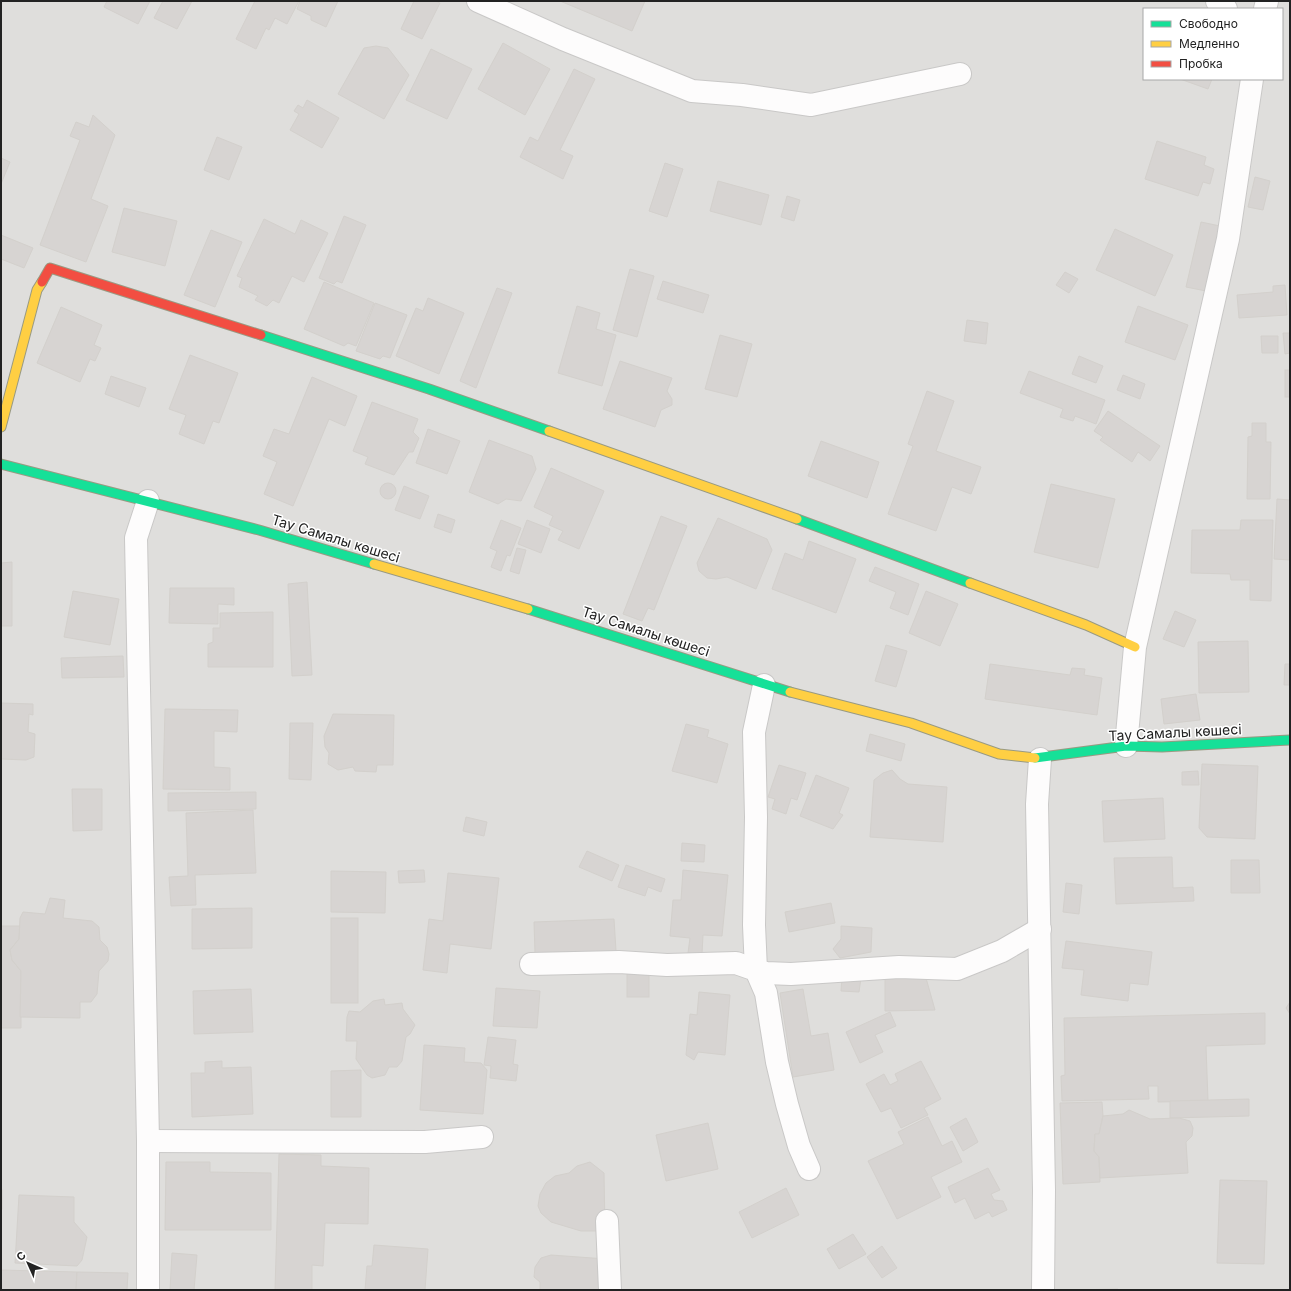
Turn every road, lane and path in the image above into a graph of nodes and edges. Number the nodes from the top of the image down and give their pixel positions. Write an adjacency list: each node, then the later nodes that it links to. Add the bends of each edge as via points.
1 (478, 1): 4 (street, via 563,39 692,91 811,104)
2 (1217, 1): 3 (street)
3 (1225, 8)
4 (960, 74)
5 (1252, 80): 9 (street, via 1228,239)
6 (1, 427): 9 (street, via 37,290 50,268 428,389 758,505 1086,625)
7 (1, 464): 8 (street, Тау Самалы көшесі)
8 (148, 501): 10 (street, Тау Самалы көшесі, via 259,530 567,620); 18 (street, via 136,538)
9 (1135, 647): 12 (street)
10 (764, 685): 13 (street, Тау Самалы көшесі, via 911,723 999,754); 16 (street, via 754,732)
11 (1290, 740): 12 (street, Тау Самалы көшесі, via 1162,747)
12 (1126, 746): 13 (street, Тау Самалы көшесі)
13 (1040, 759): 14 (street, via 1037,804)
14 (1040, 929): 16 (street, via 1002,951 957,969 899,967 791,974); 23 (street)
15 (531, 964): 16 (street, via 736,963)
16 (756, 970): 19 (street, via 766,993 777,1062 787,1104 799,1146)
17 (482, 1137): 18 (street, via 425,1142)
18 (148, 1141): 21 (street)
19 (809, 1169)
20 (607, 1221): 22 (street)
21 (148, 1290)
22 (610, 1290)
23 (1043, 1290)

